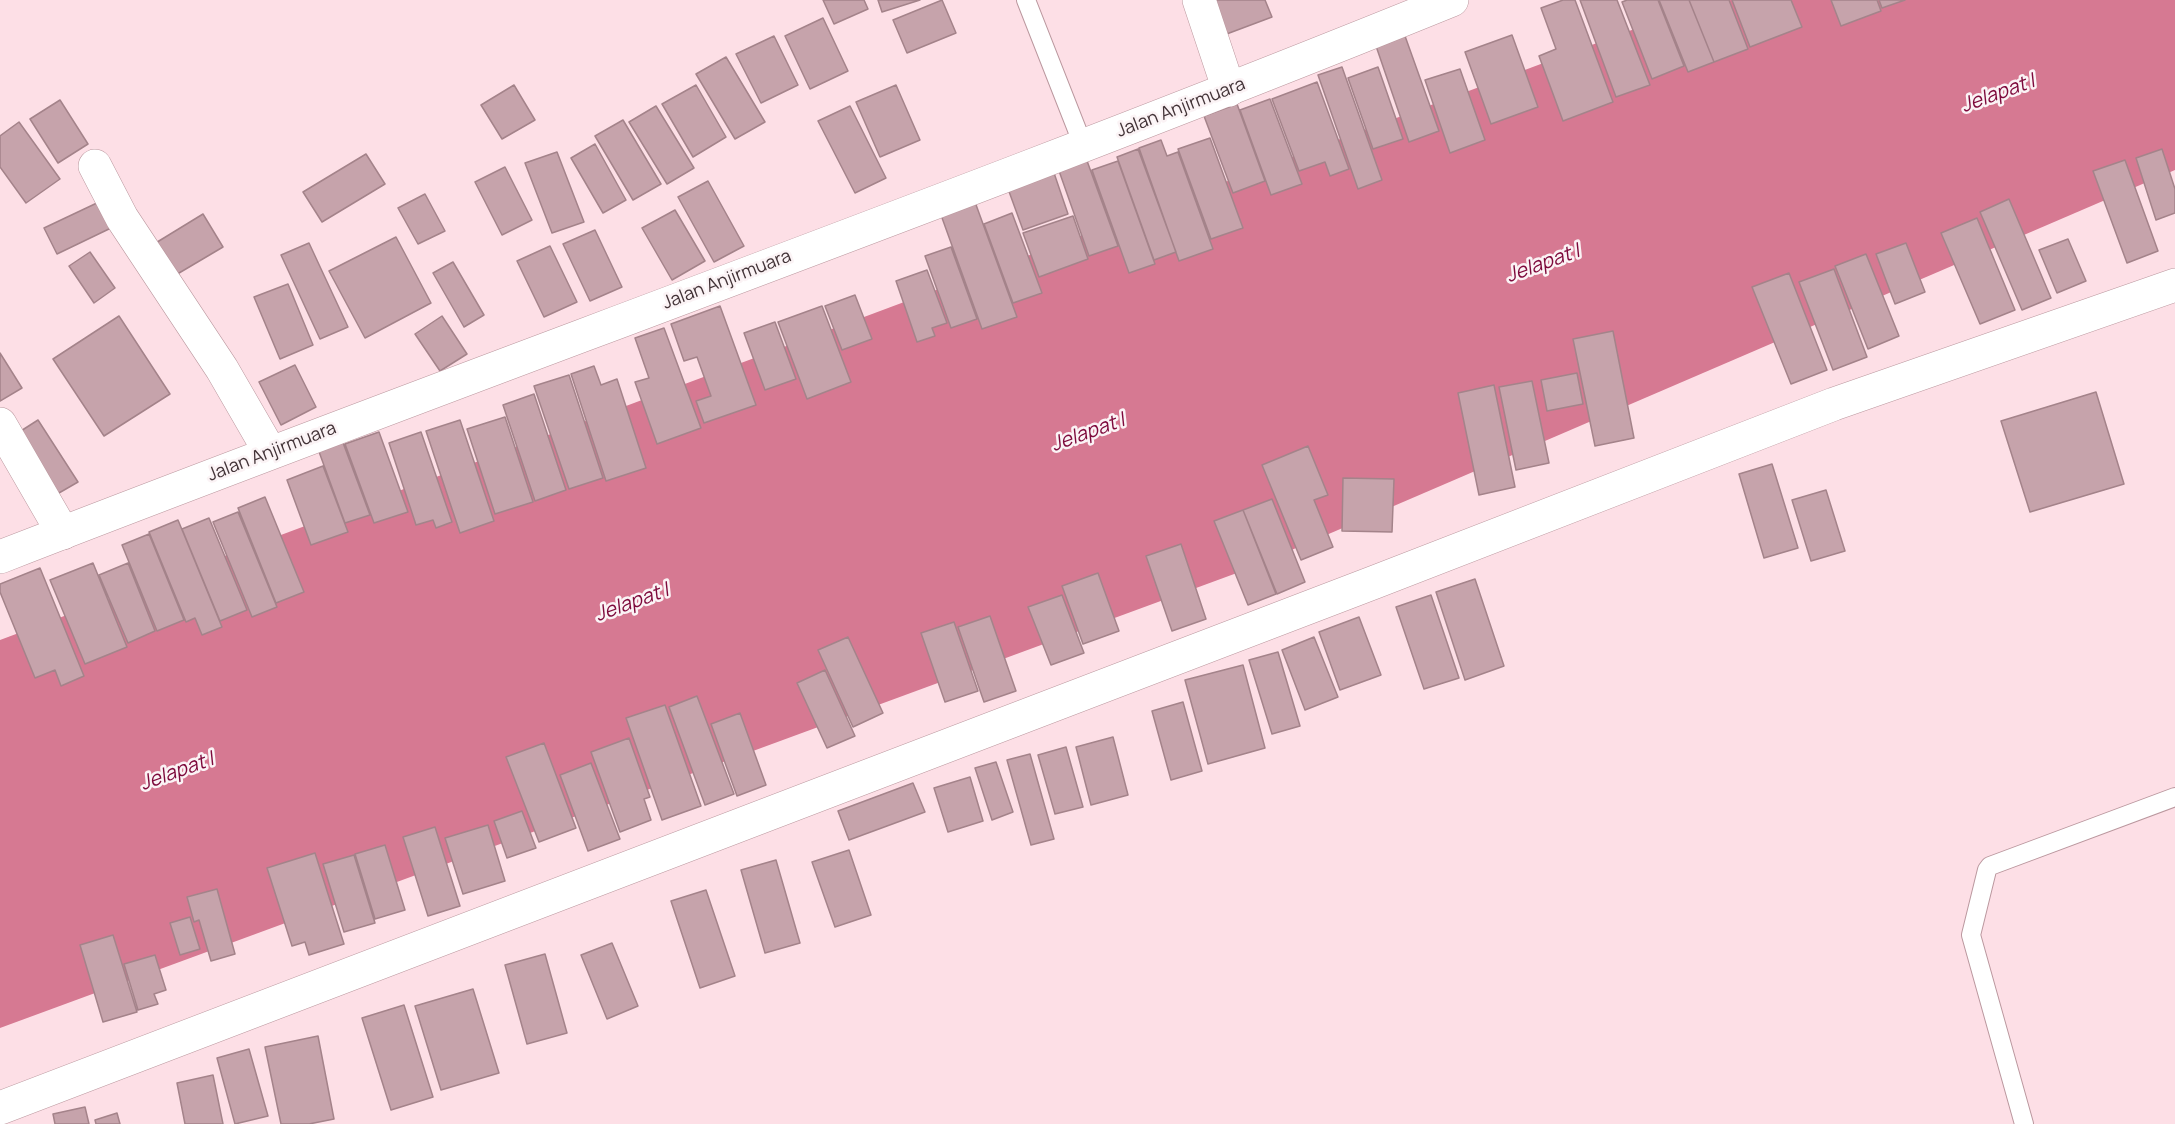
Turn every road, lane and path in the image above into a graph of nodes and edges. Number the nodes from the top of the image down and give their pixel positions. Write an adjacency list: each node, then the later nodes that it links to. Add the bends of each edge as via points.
1 (1026, 0): 5 (lane)
2 (1199, 0): 4 (street)
3 (1452, 0): 4 (street, Jalan Anjirmuara)
4 (1229, 90): 5 (street, Jalan Anjirmuara)
5 (1083, 146): 9 (street, Jalan Anjirmuara)
6 (95, 166): 9 (street, via 122,218 222,369)
7 (2175, 285): 13 (street, via 1834,404)
8 (0, 424): 10 (street)
9 (270, 452): 10 (street, Jalan Anjirmuara)
10 (63, 533): 11 (street, Jalan Anjirmuara)
11 (0, 557)
12 (2175, 797): 14 (lane, via 1987,870 1971,935)
13 (0, 1108)
14 (2024, 1124)

